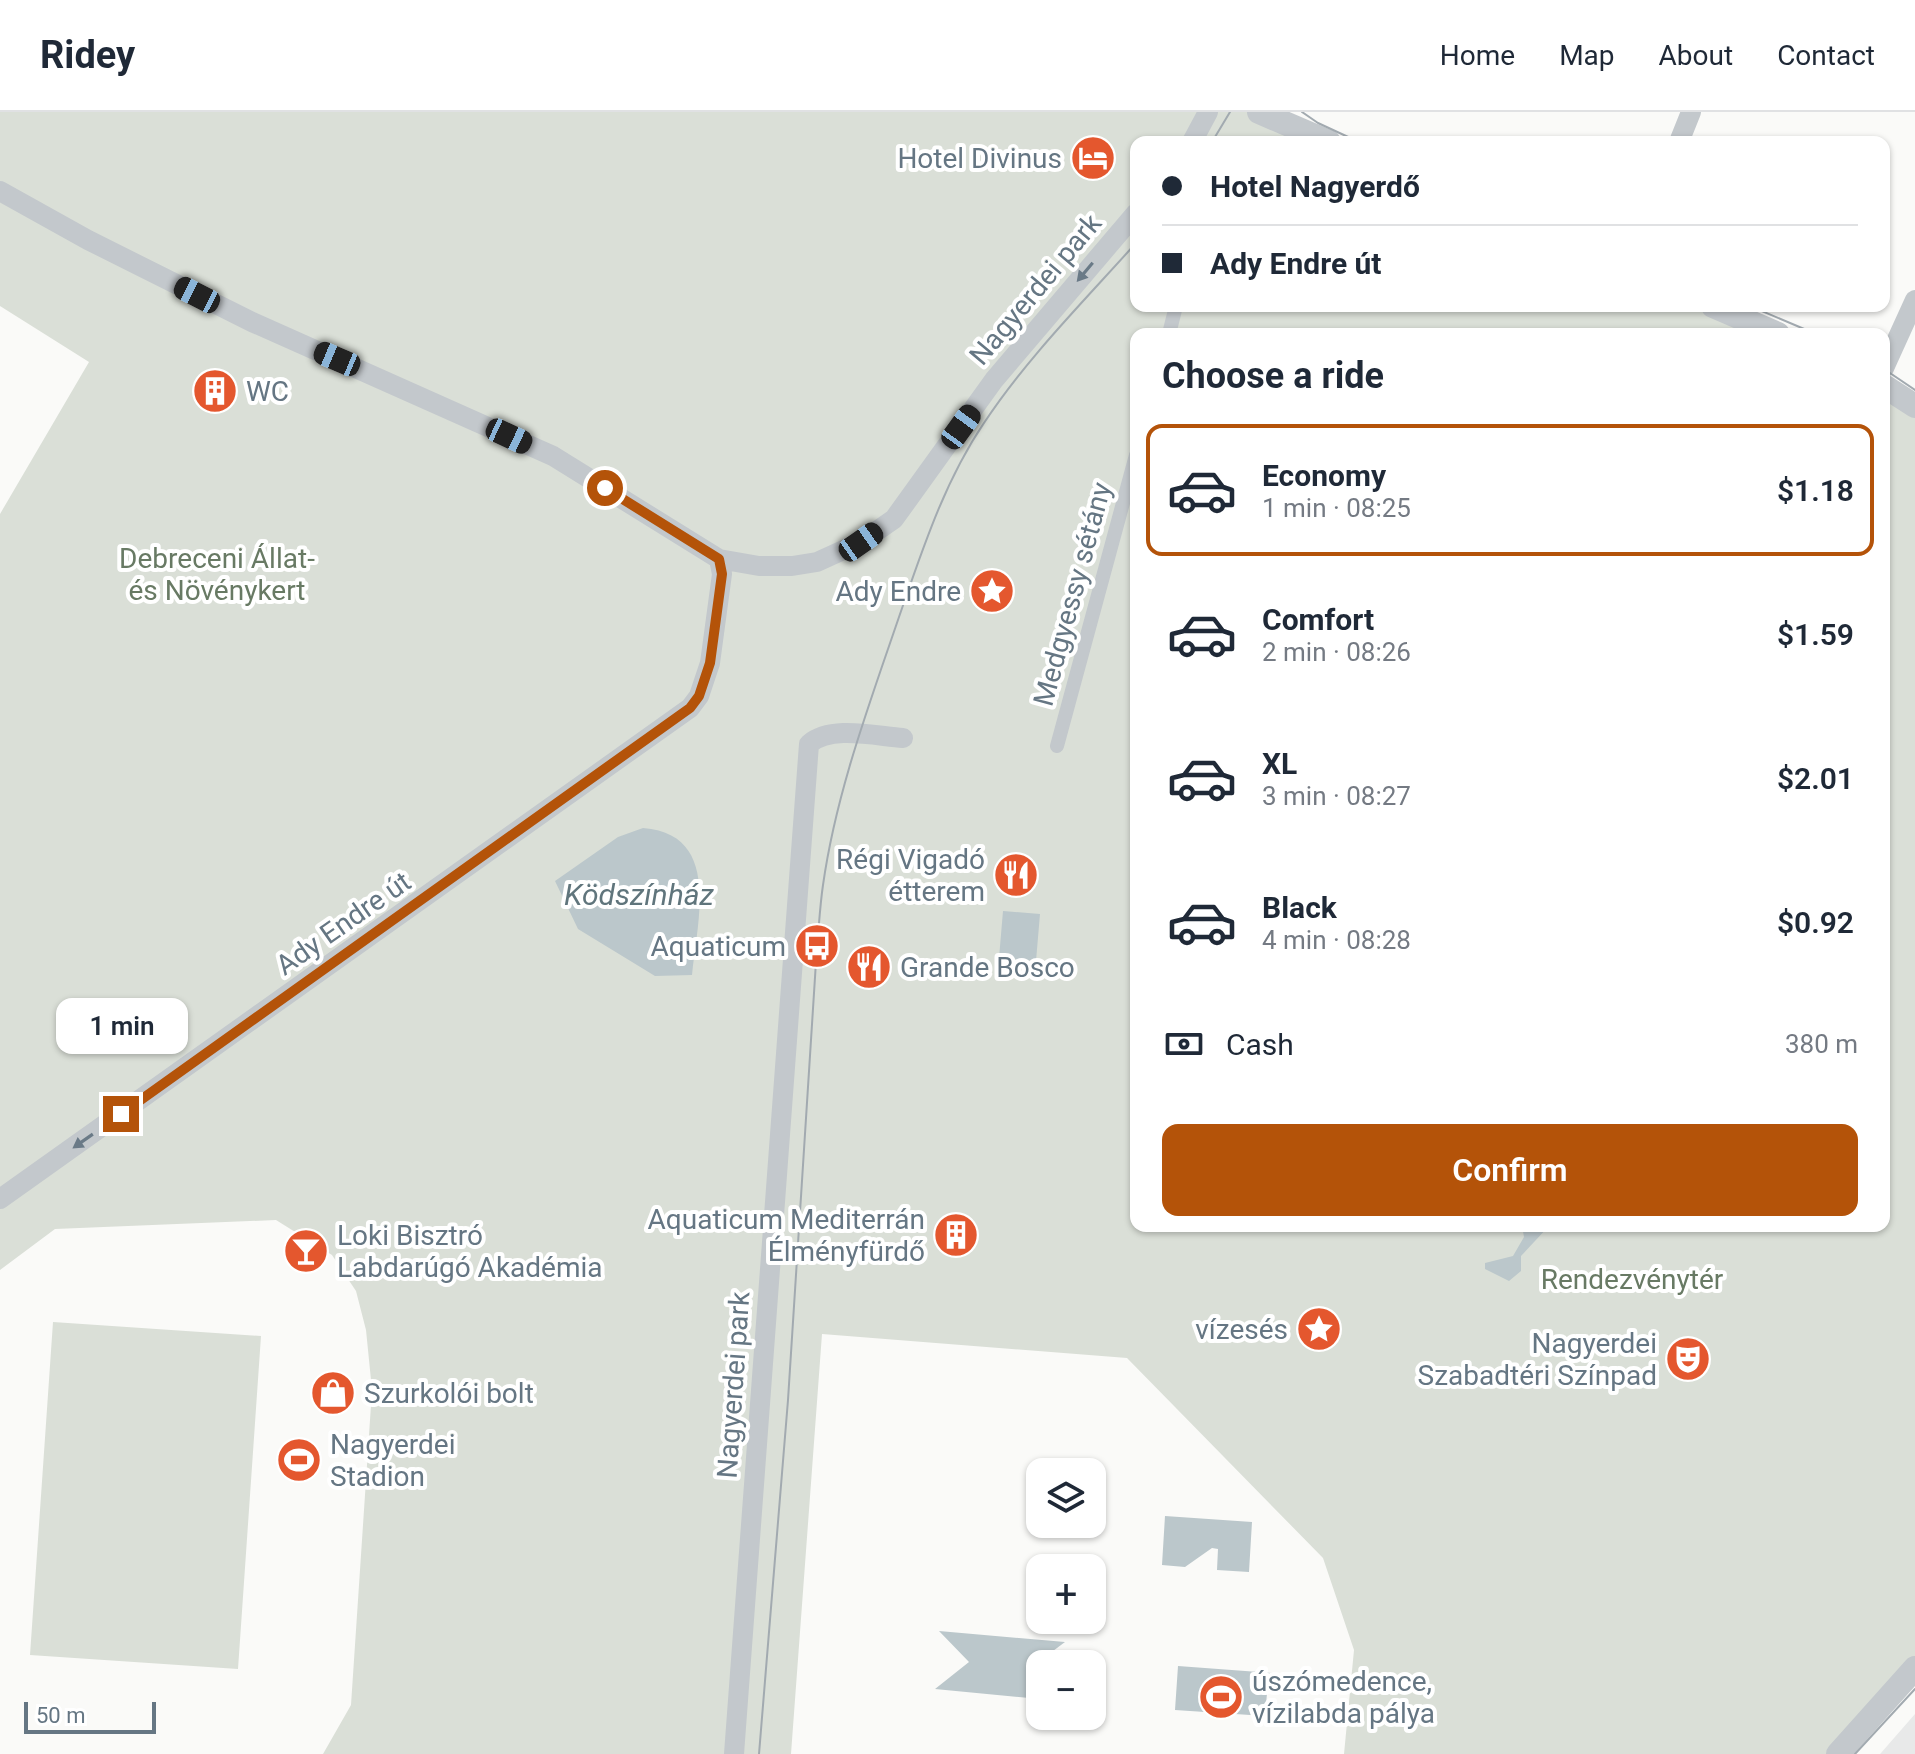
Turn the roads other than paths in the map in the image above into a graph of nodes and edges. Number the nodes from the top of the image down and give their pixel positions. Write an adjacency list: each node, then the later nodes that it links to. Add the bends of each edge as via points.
1 (1208, 112): 4 (street)
2 (1259, 112): 5 (street)
3 (1691, 112): 6 (street)
4 (1195, 136)
5 (1315, 136)
6 (1681, 136)
7 (0, 191): 16 (street, via 252,322 553,456)
8 (1130, 220): 16 (street, Nagyerdei park, one-way to 16, via 994,380 894,519 817,562 759,566)
9 (1915, 300): 12 (street)
10 (1727, 312): 11 (street)
11 (1764, 328)
12 (1890, 355)
13 (1890, 390): 14 (street)
14 (1915, 406)
15 (1130, 477): 18 (street, Medgyessy sétány)
16 (719, 559): 19 (street, Ady Endre út, one-way to 19, via 722,574 706,680 690,708)
17 (903, 738): 21 (street, Nagyerdei park, via 833,734 809,744)
18 (1057, 746)
19 (0, 1199)
20 (1915, 1668): 22 (street)
21 (734, 1754)
22 (1838, 1754)

